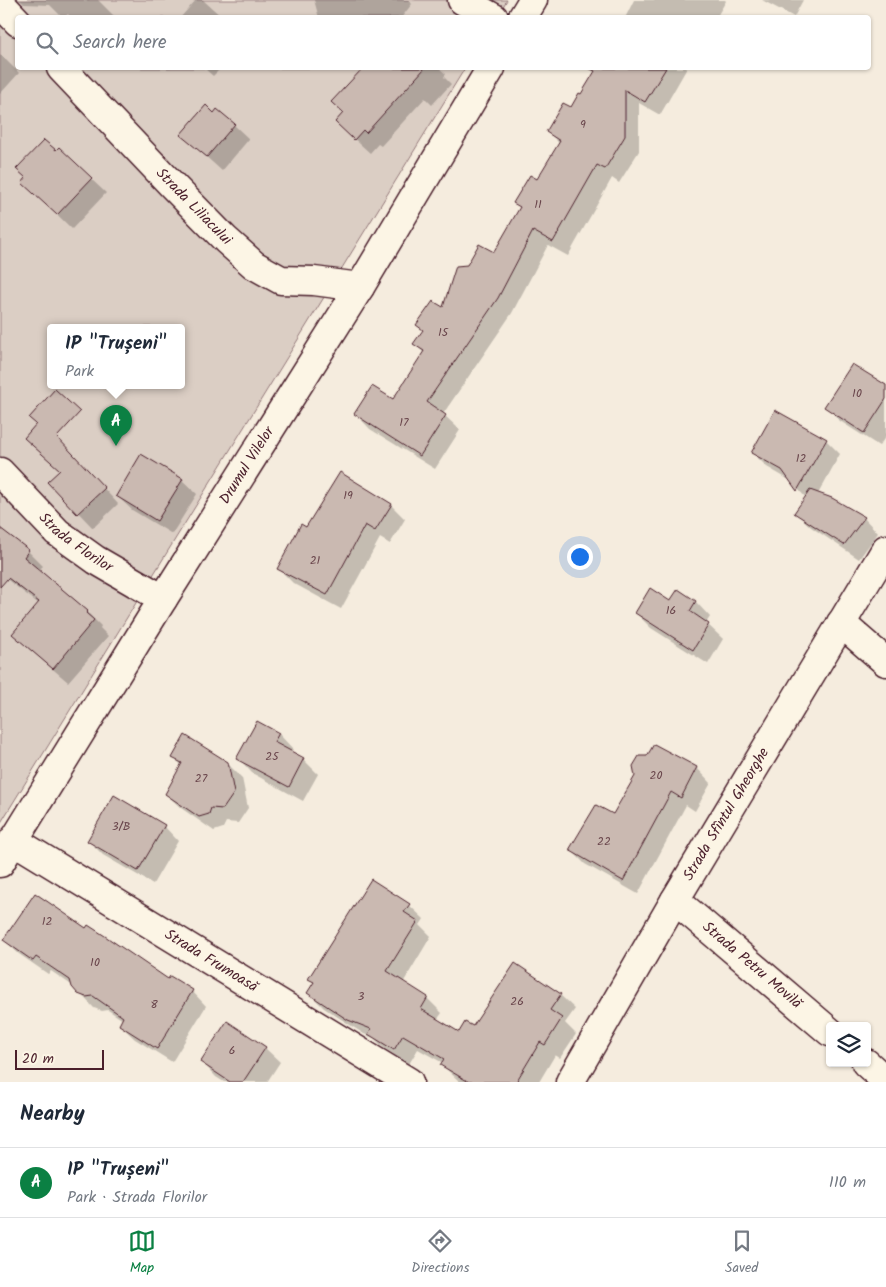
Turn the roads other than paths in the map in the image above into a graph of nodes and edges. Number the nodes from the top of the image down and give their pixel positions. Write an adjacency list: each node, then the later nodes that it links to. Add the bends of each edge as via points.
1 (462, 0): 4 (street)
2 (533, 0): 5 (street)
3 (0, 3): 6 (street)
4 (489, 15)
5 (524, 15)
6 (15, 19)
7 (63, 70): 9 (street, Strada Liliacului, via 186,200 254,266 281,280)
8 (490, 70): 9 (street, Drumul Vilelor)
9 (360, 286): 12 (street, Drumul Vilelor)
10 (0, 472): 12 (street, Strada Florilor, via 57,532 96,560)
11 (886, 549): 13 (street, Strada Sfîntul Gheorghe)
12 (163, 599): 15 (street, Drumul Vilelor)
13 (841, 623): 14 (street); 16 (street, Strada Sfîntul Gheorghe)
14 (886, 662)
15 (7, 852): 20 (street, Strada Frumoasă)
16 (675, 900): 17 (street, Strada Petru Movilă); 21 (street, Strada Sfîntul Gheorghe)
17 (826, 1029)
18 (870, 1067): 19 (street)
19 (886, 1081)
20 (409, 1082)
21 (570, 1082)

